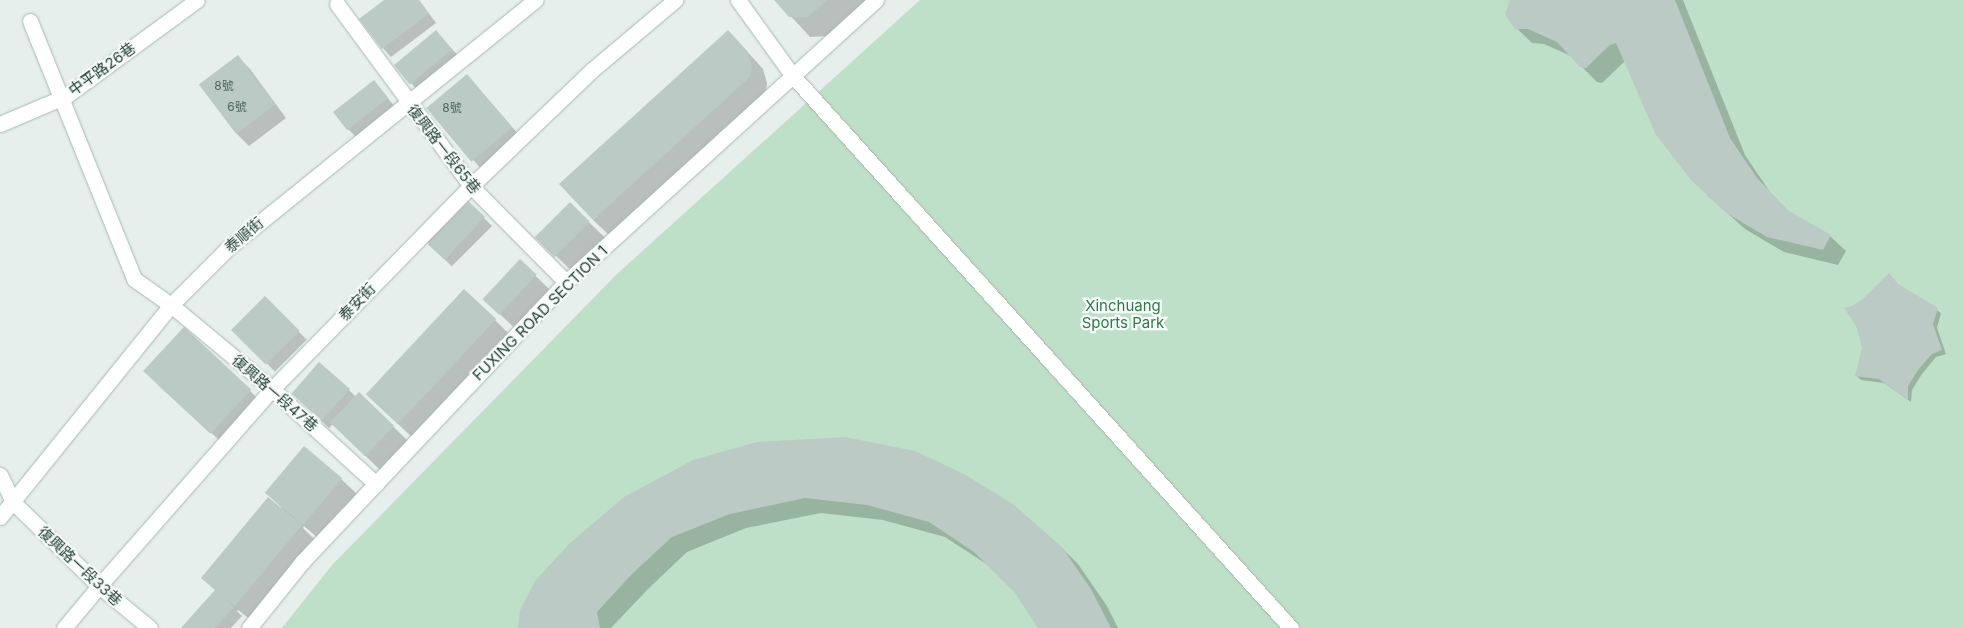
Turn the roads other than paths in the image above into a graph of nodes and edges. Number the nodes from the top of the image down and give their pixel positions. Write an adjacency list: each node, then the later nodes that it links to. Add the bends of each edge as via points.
1 (197, 0): 9 (street, 中平路26巷)
2 (535, 0): 10 (street, 泰順街)
3 (675, 0): 12 (street, 泰安街, via 592,70)
4 (738, 0): 8 (street)
5 (876, 0): 8 (street, FUXING ROAD SECTION 1)
6 (337, 4): 10 (street, 復興路一段65巷)
7 (30, 21): 9 (street, 復興路一段47巷)
8 (792, 75): 13 (street, FUXING ROAD SECTION 1); 24 (street)
9 (61, 98): 11 (street, 中平路26巷); 14 (street, 復興路一段47巷, via 134,279)
10 (409, 103): 12 (street, 復興路一段65巷); 14 (street, 泰順街, via 228,248)
11 (0, 124)
12 (470, 186): 13 (street, 復興路一段65巷); 15 (street, 泰安街)
13 (566, 282): 17 (street, FUXING ROAD SECTION 1)
14 (171, 305): 15 (street, 復興路一段47巷); 18 (street, 泰順街)
15 (272, 388): 17 (street, 復興路一段47巷); 20 (street, 泰安街)
16 (0, 475): 18 (street, 復興路一段33巷)
17 (376, 484): 23 (street, FUXING ROAD SECTION 1, via 302,562)
18 (13, 502): 19 (street, 泰順街); 20 (street, 復興路一段33巷)
19 (0, 517)
20 (99, 586): 21 (street, 泰安街); 22 (street, 復興路一段33巷)
21 (64, 628)
22 (150, 628)
23 (249, 628)
24 (1291, 628)

